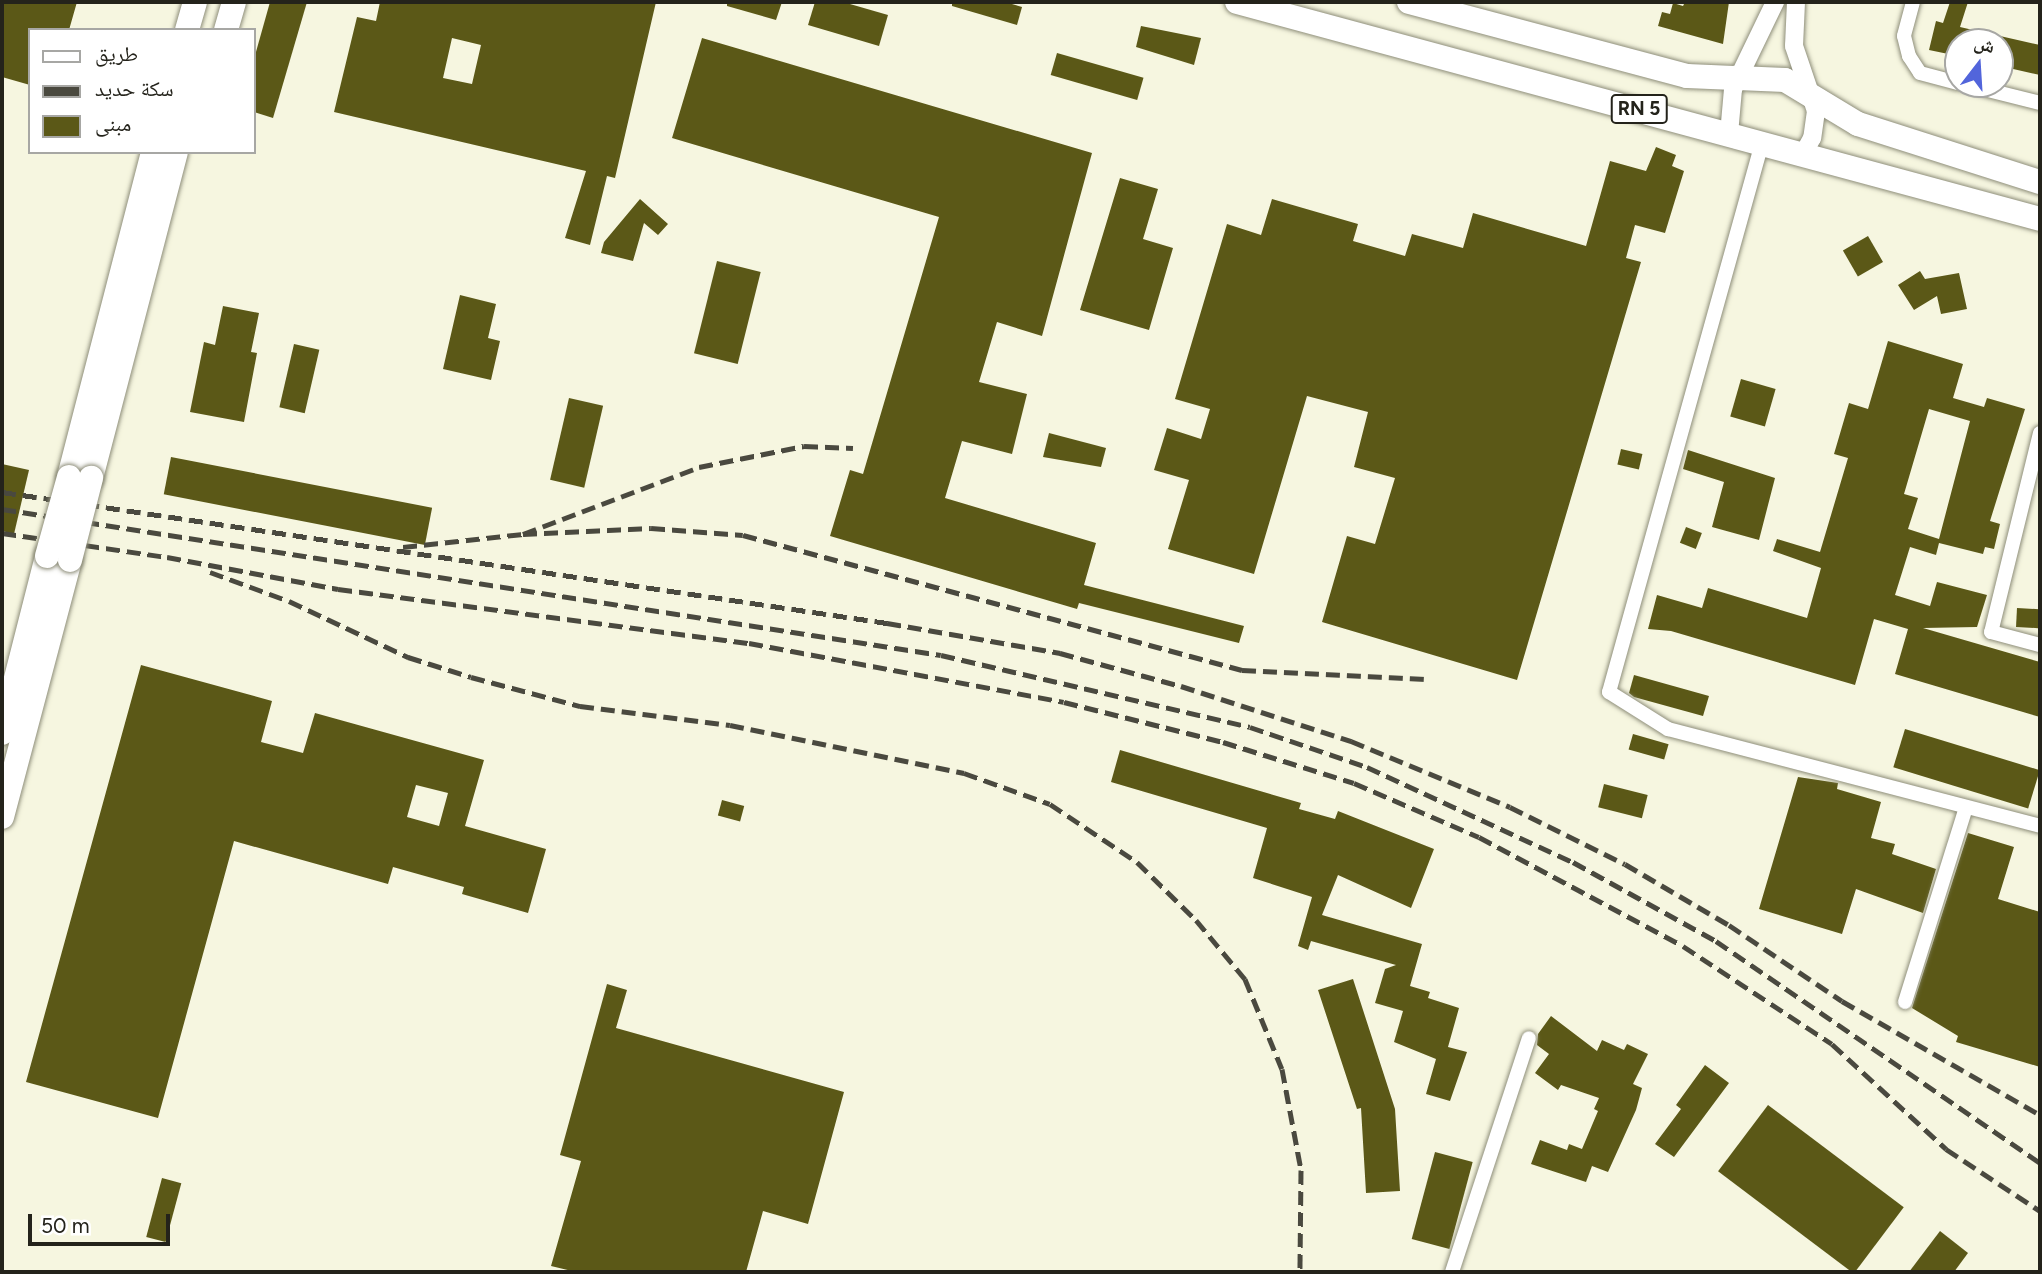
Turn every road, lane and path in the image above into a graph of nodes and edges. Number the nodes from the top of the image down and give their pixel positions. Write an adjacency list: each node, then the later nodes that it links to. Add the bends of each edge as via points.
1 (177, 2): 10 (highway)
2 (195, 2): 11 (highway)
3 (218, 2): 12 (highway)
4 (234, 2): 13 (highway)
5 (1237, 2): 20 (highway, RN 5)
6 (1409, 2): 14 (highway, RN 5, via 1670,72)
7 (1775, 2): 14 (street)
8 (1796, 2): 16 (street, via 1794,46)
9 (1913, 2): 15 (street, via 1904,36 1909,56 1920,73)
10 (170, 28)
11 (188, 28)
12 (211, 28)
13 (227, 28)
14 (1738, 79): 16 (highway, RN 5, via 1785,80); 20 (street, via 1730,100)
15 (1944, 79)
16 (1811, 93): 19 (highway, RN 5); 22 (street, via 1816,120)
17 (2014, 96): 18 (street)
18 (2040, 103)
19 (1867, 128): 27 (highway); 28 (highway, RN 5)
20 (1729, 134): 21 (highway, RN 5)
21 (1762, 143): 22 (highway, RN 5); 37 (street, via 1609,692 1648,721 1668,729)
22 (1802, 153): 27 (highway, RN 5)
23 (139, 154): 31 (highway)
24 (152, 154): 31 (highway)
25 (175, 154): 30 (highway)
26 (190, 154): 30 (highway)
27 (1854, 167): 29 (highway, RN 5)
28 (2040, 182)
29 (2040, 219)
30 (153, 239): 33 (highway)
31 (128, 247): 33 (highway)
32 (2040, 433): 35 (street, via 1991,632)
33 (80, 478): 34 (highway, bridge)
34 (59, 558): 36 (highway); 38 (highway)
35 (2040, 645)
36 (2, 733)
37 (1966, 807): 39 (street); 40 (street)
38 (2, 817)
39 (2040, 826)
40 (1905, 1002)
41 (1530, 1038): 42 (street)
42 (1452, 1272)

